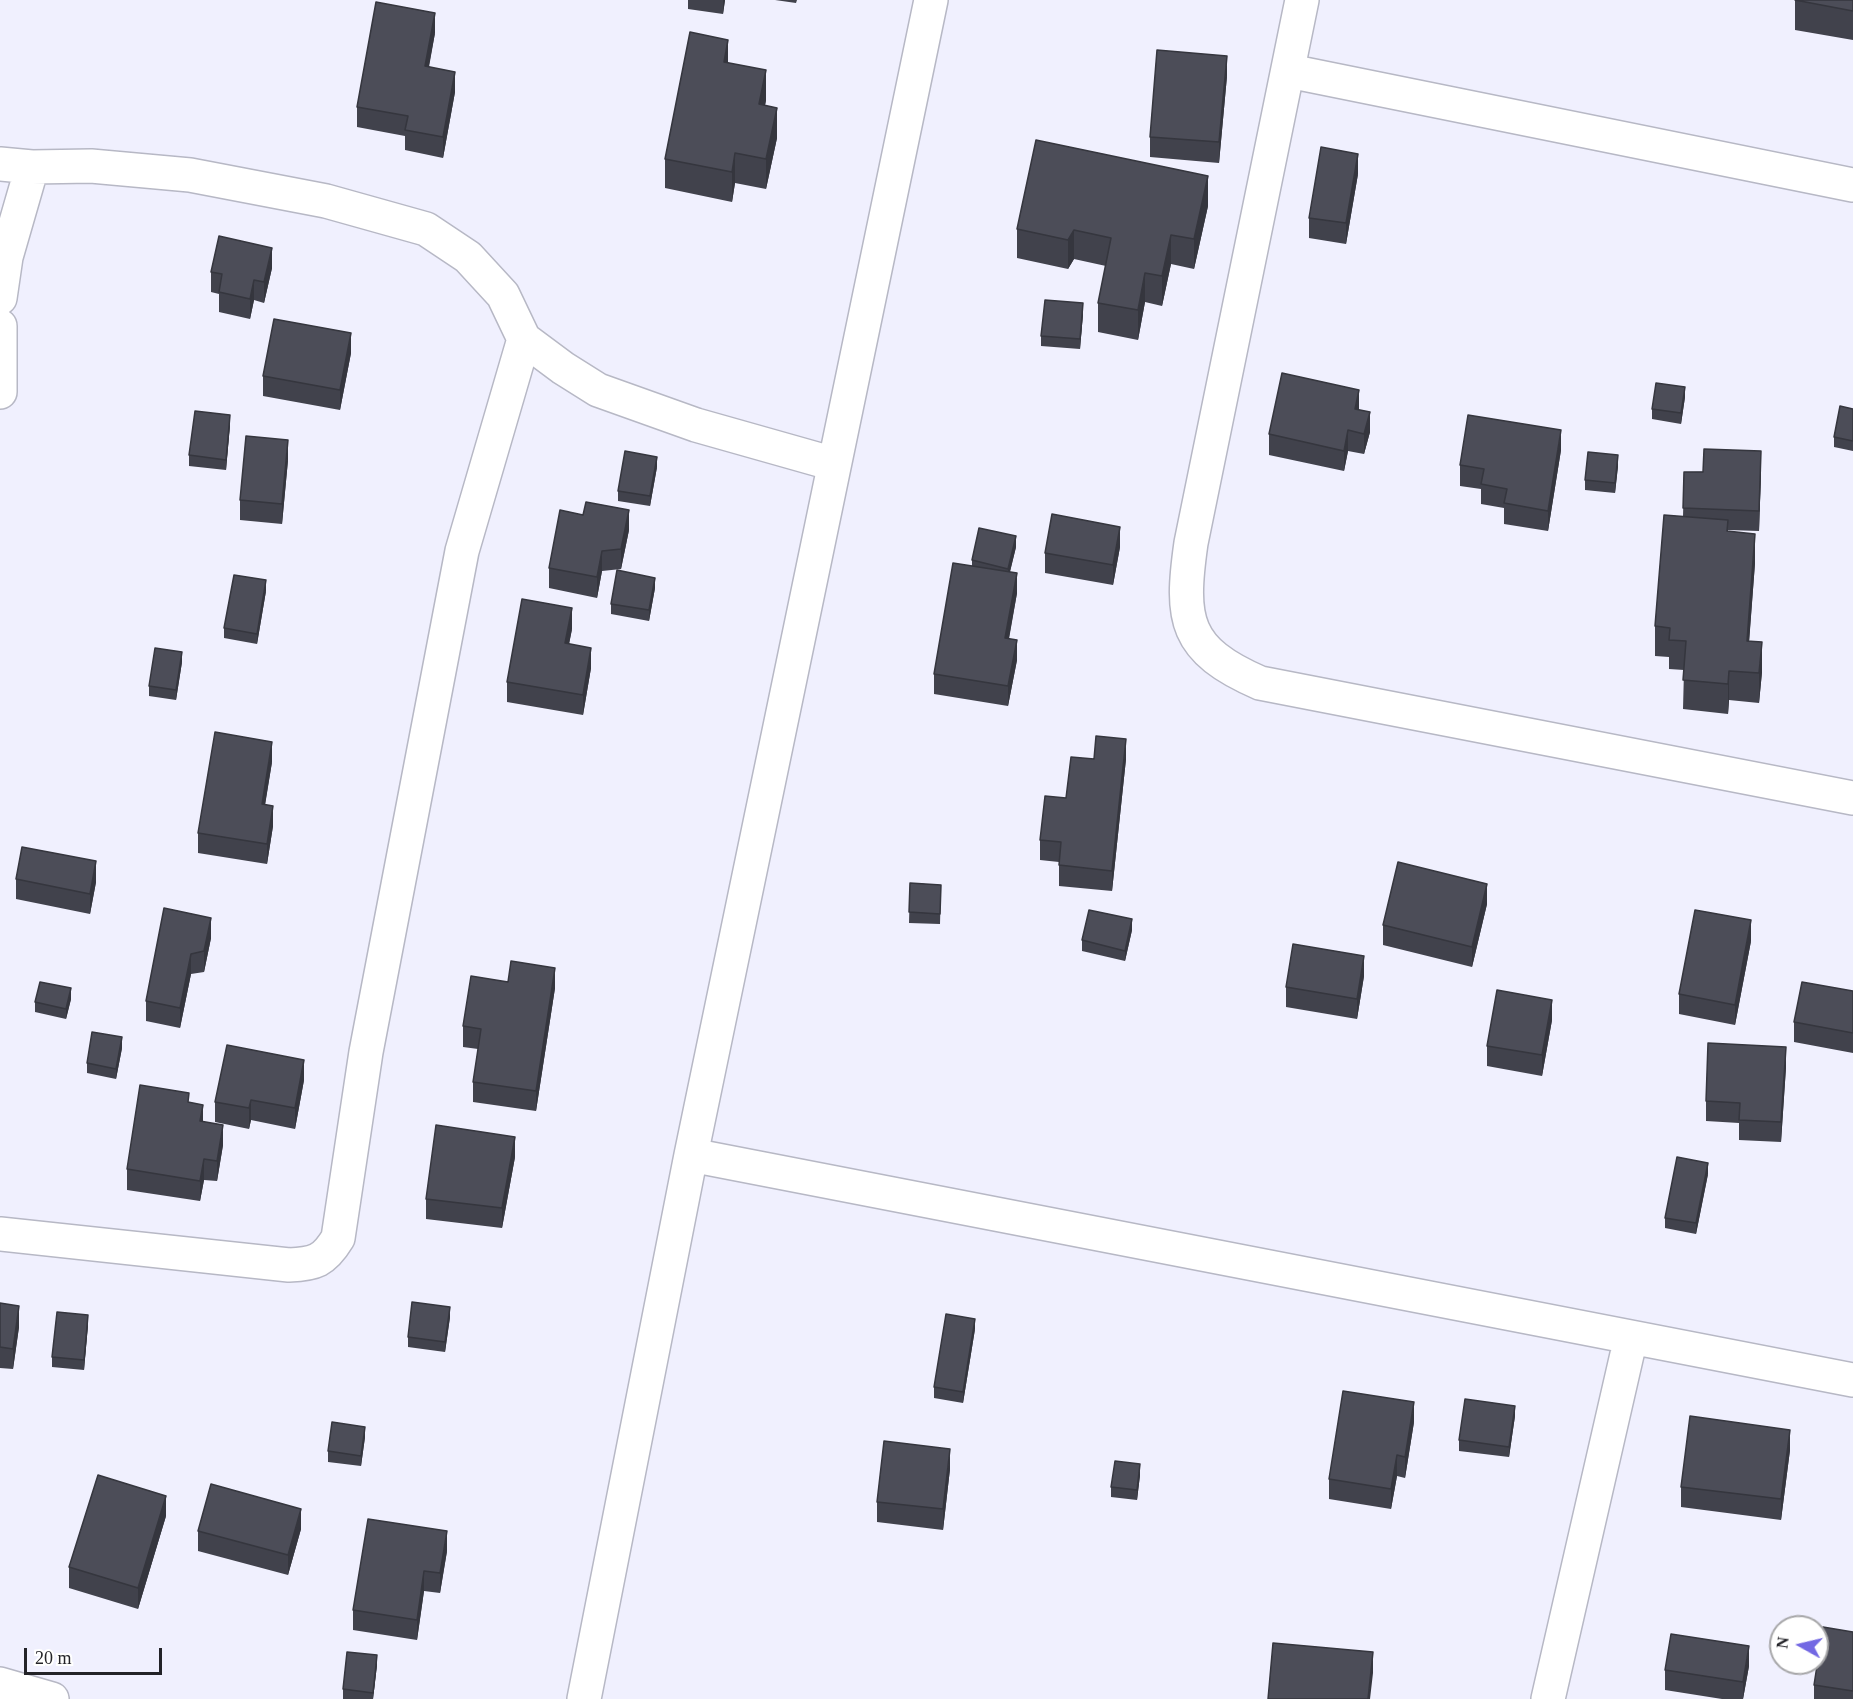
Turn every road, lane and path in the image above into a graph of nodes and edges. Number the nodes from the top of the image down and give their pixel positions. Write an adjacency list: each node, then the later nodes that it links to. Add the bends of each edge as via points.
1 (931, 0): 10 (street)
2 (1302, 0): 3 (street)
3 (1289, 70): 5 (street); 11 (street, via 1191,543 1185,585 1196,639 1235,672 1260,683)
4 (16, 166): 6 (street); 8 (street, via 91,166 190,175 326,201 426,229 468,257 503,295)
5 (1853, 185)
6 (0, 298)
7 (0, 326): 9 (street)
8 (524, 339): 10 (street, via 598,390 637,406); 13 (street, via 462,551 368,1041 338,1238 328,1254 310,1264 289,1265)
9 (0, 392)
10 (834, 464): 12 (street)
11 (1853, 798)
12 (691, 1155): 14 (street); 18 (street)
13 (0, 1234)
14 (1631, 1337): 15 (street); 19 (street)
15 (1853, 1380)
16 (0, 1684): 17 (street)
17 (52, 1699)
18 (584, 1699)
19 (1548, 1699)

